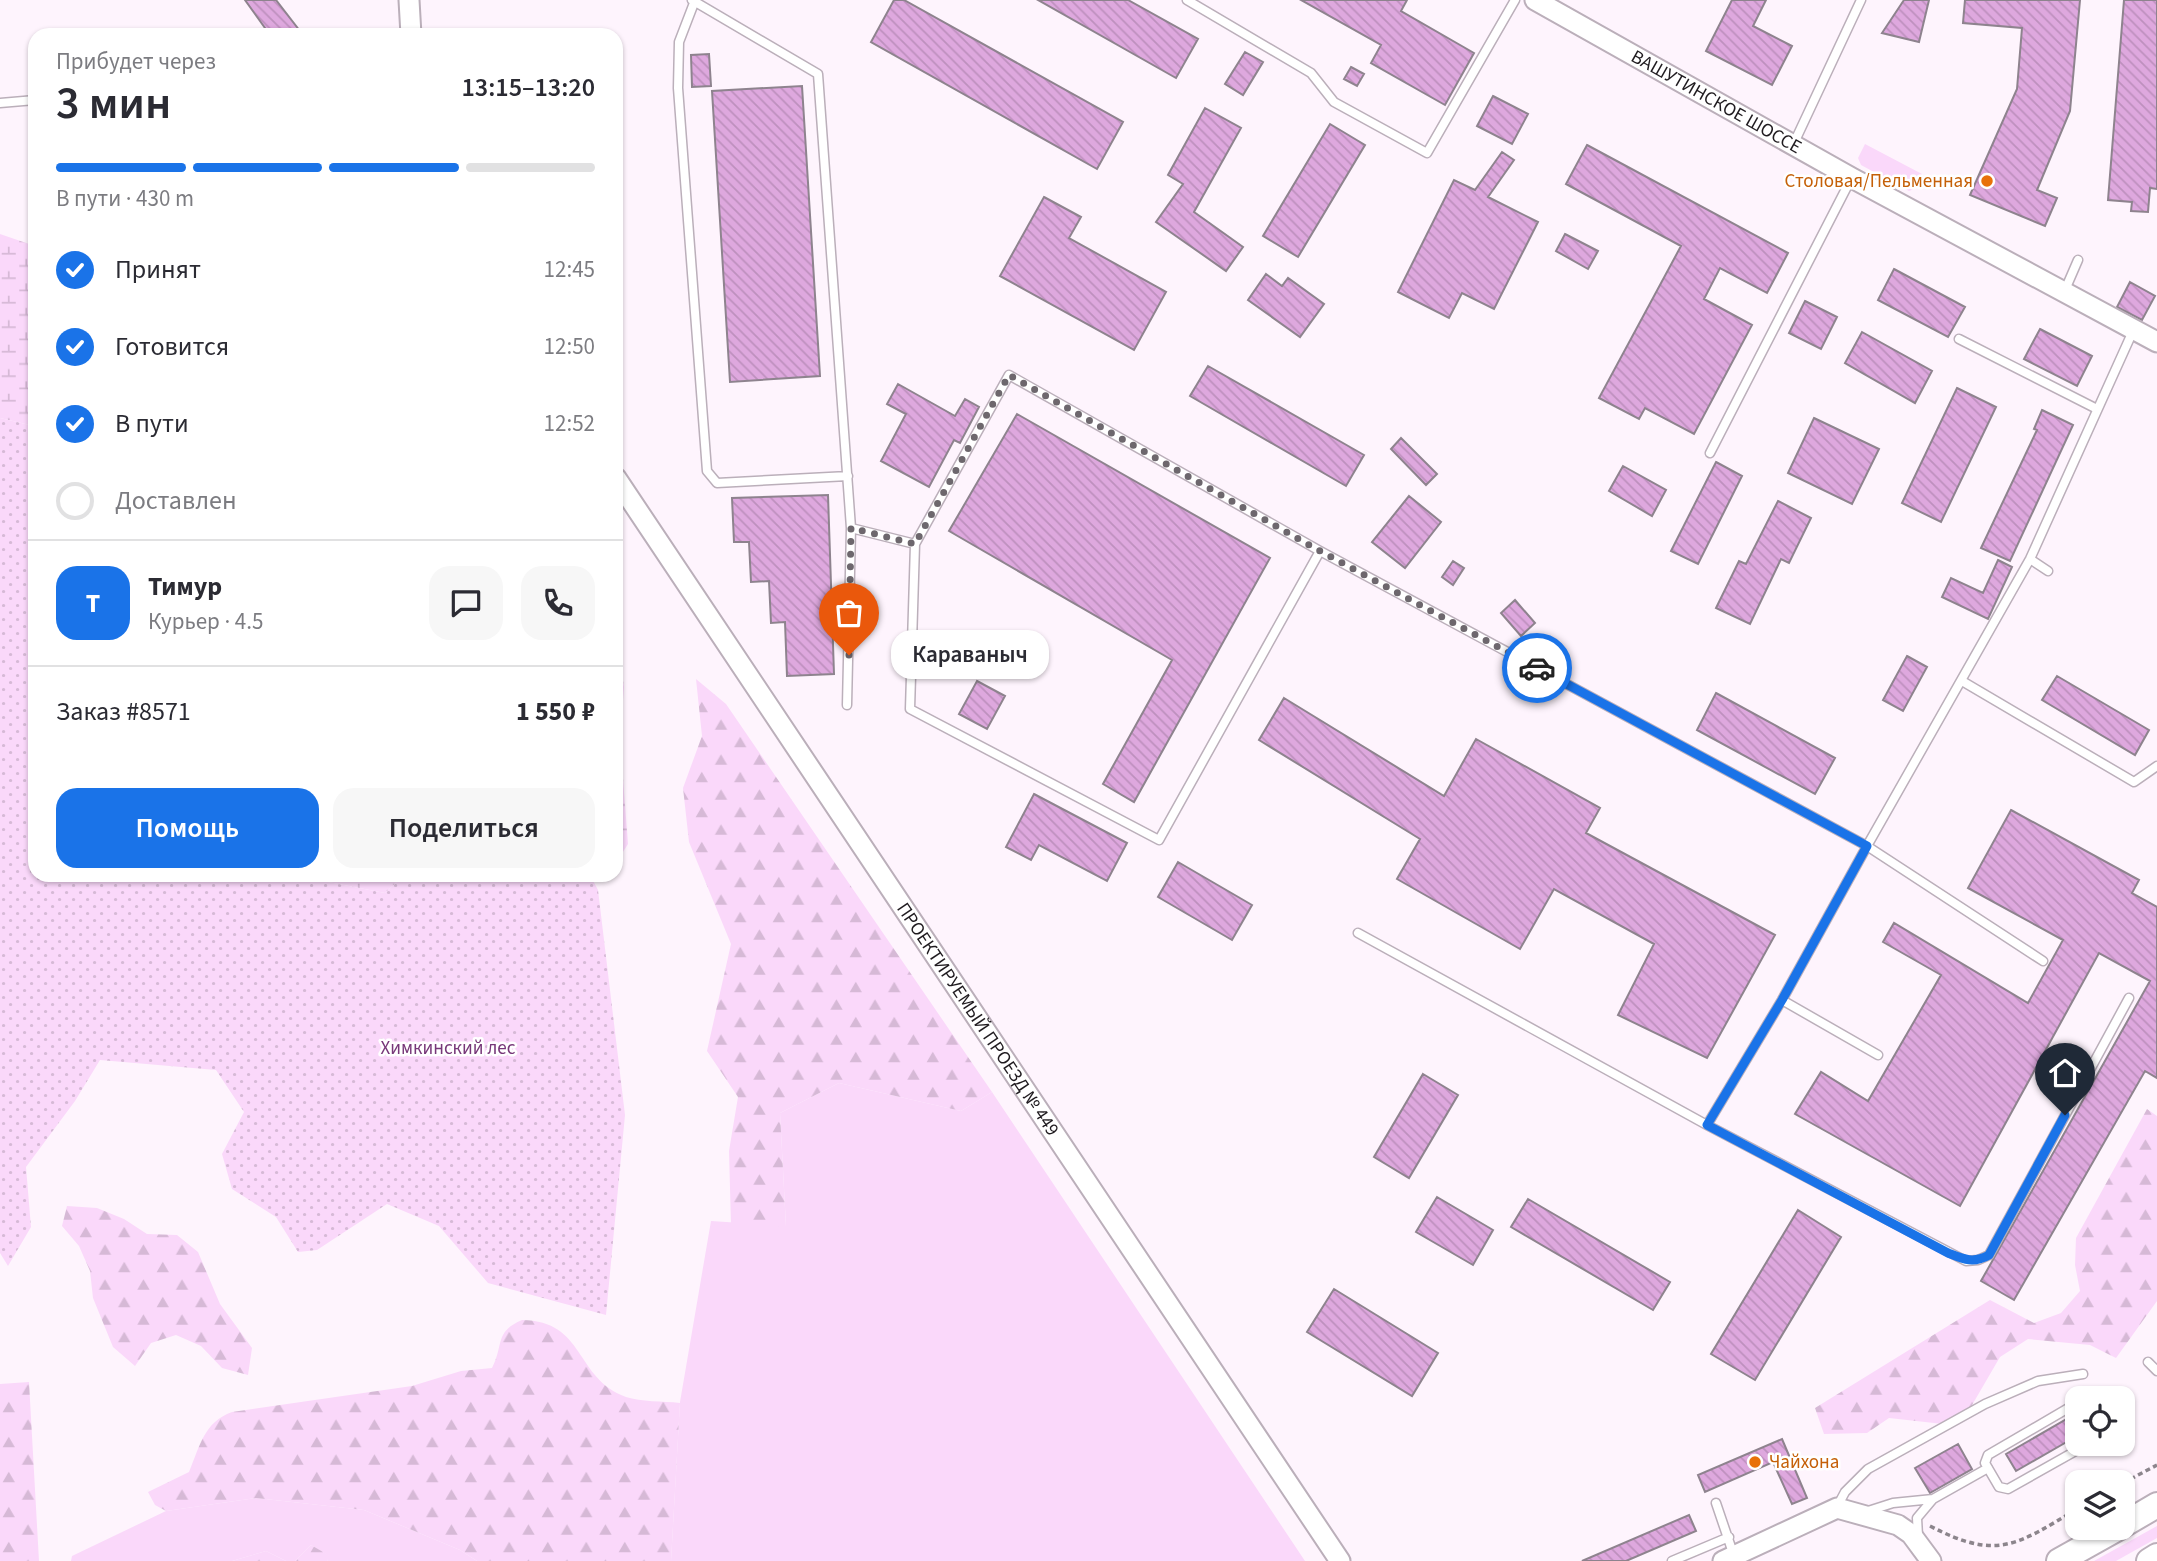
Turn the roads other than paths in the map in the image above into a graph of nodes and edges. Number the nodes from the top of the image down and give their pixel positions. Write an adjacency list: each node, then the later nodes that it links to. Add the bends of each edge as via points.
1 (409, 0): 7 (street)
2 (1187, 0): 3 (lane, via 1311,73 1334,102 1427,153)
3 (1515, 0)
4 (1535, 0): 10 (street, ВАШУТИНСКОЕ ШОССЕ)
5 (1861, 0): 10 (lane)
6 (693, 1): 19 (lane, via 818,74); 19 (lane, via 680,42 678,89 707,471 717,483)
7 (411, 28)
8 (28, 101): 9 (lane)
9 (0, 103)
10 (1794, 144): 11 (street, ВАШУТИНСКОЕ ШОССЕ)
11 (1852, 178): 13 (street, ВАШУТИНСКОЕ ШОССЕ); 18 (lane)
12 (2078, 260): 13 (lane)
13 (2063, 293): 14 (street, ВАШУТИНСКОЕ ШОССЕ)
14 (2133, 331): 16 (street, ВАШУТИНСКОЕ ШОССЕ); 17 (lane)
15 (1959, 339): 17 (lane)
16 (2157, 342)
17 (2097, 409): 24 (lane)
18 (1710, 453)
19 (848, 476): 21 (lane)
20 (623, 488): 52 (street, ПРОЕКТИРУЕМЫЙ ПРОЕЗД № 449)
21 (851, 528): 22 (lane); 27 (lane)
22 (915, 544): 23 (lane, via 1009,375); 23 (lane, via 910,709 1159,840)
23 (1320, 551): 29 (lane)
24 (2030, 559): 25 (lane); 26 (lane)
25 (2048, 571)
26 (1962, 681): 28 (lane, via 2134,782); 29 (lane)
27 (847, 705)
28 (2157, 766)
29 (1867, 846): 31 (lane); 33 (lane)
30 (1359, 933): 35 (lane)
31 (2043, 961)
32 (2130, 998): 35 (lane, via 1989,1255 1978,1260 1966,1261 1948,1253)
33 (1782, 1000): 34 (lane); 35 (lane)
34 (1878, 1055)
35 (1707, 1125)
36 (2148, 1362): 37 (lane)
37 (2157, 1371)
38 (2083, 1374): 45 (lane, via 2038,1381 1985,1404 1868,1469 1844,1492)
39 (2065, 1410): 41 (lane, via 1988,1455)
40 (2067, 1456): 41 (lane, via 2008,1489 1999,1487)
41 (1988, 1468): 42 (lane)
42 (1933, 1499): 46 (lane, via 1893,1503); 50 (lane, via 1917,1518)
43 (1716, 1503): 49 (lane)
44 (2157, 1506): 47 (highway)
45 (1837, 1508): 46 (street); 49 (street)
46 (1862, 1514): 50 (street, via 1899,1525)
47 (2135, 1518)
48 (2097, 1540): 54 (highway)
49 (1729, 1551): 53 (lane)
50 (1926, 1556)
51 (2157, 1556): 55 (highway)
52 (1340, 1561)
53 (1672, 1561)
54 (2060, 1561)
55 (2149, 1561)

